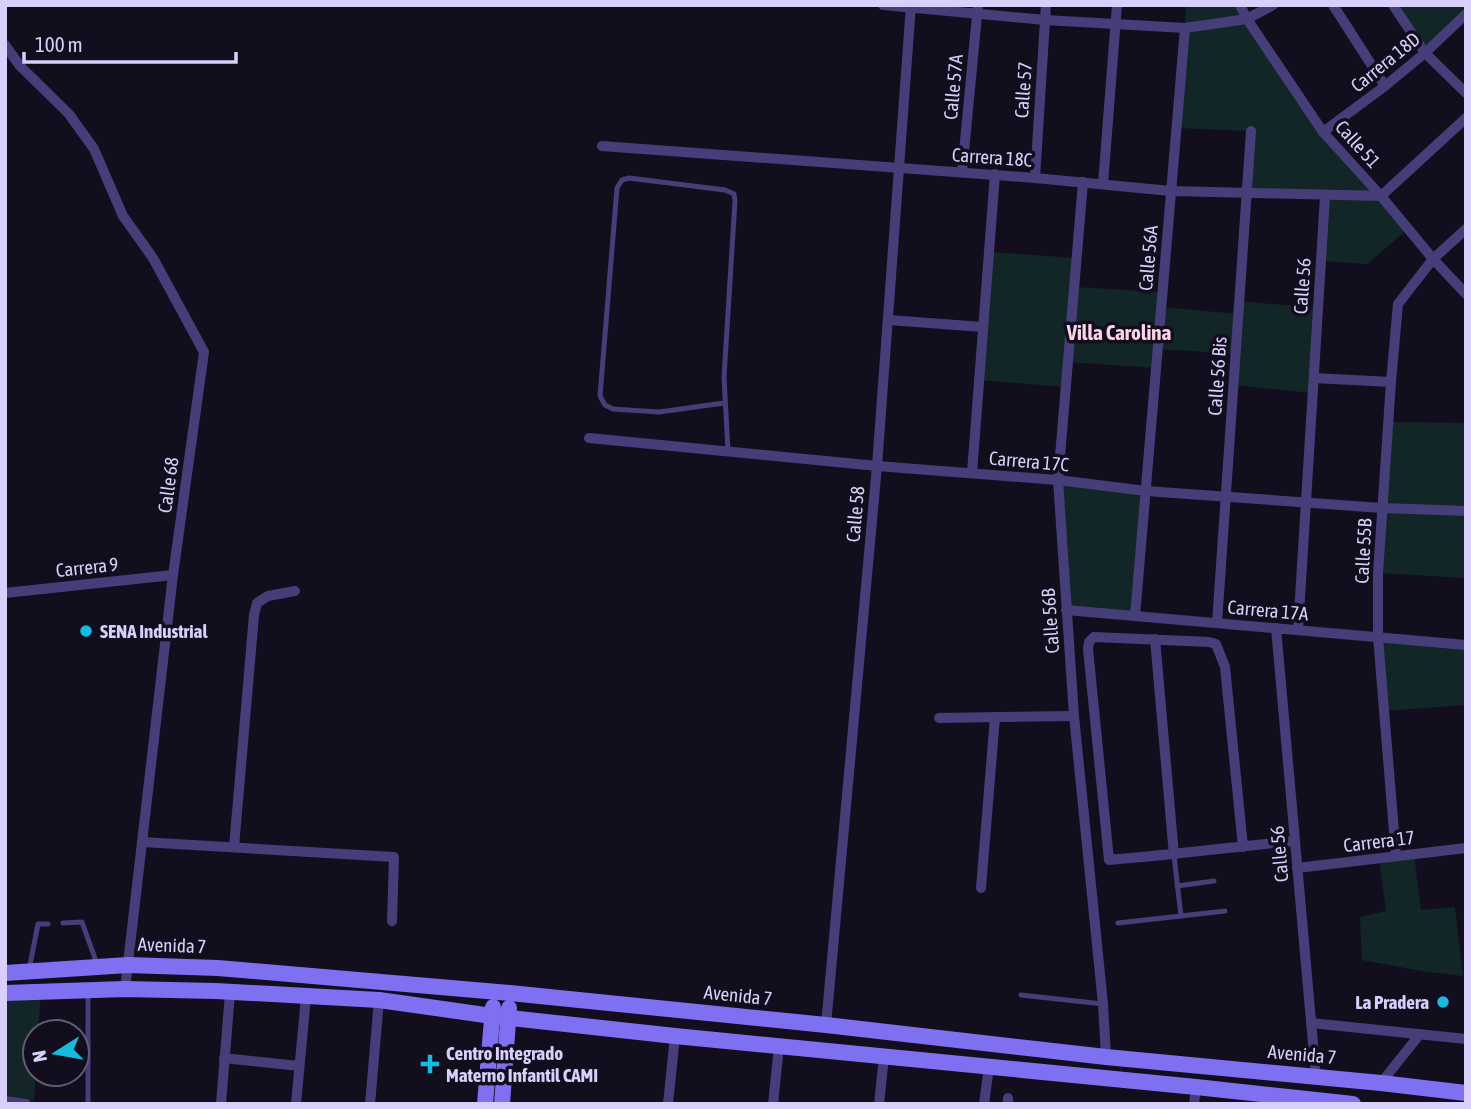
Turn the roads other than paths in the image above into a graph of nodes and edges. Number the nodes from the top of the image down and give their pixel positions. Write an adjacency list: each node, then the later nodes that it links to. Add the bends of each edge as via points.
1 (883, 5): 8 (street)
2 (1046, 5): 12 (street, Calle 57)
3 (1117, 5): 13 (street)
4 (1240, 5): 11 (street, Calle 51)
5 (1273, 5): 11 (street)
6 (1333, 5): 17 (street)
7 (1393, 5): 16 (street)
8 (911, 7): 9 (street); 23 (street, Calle 58)
9 (978, 9): 12 (street); 24 (street, Calle 57A)
10 (1466, 14): 16 (street, Carrera 18D)
11 (1247, 19): 14 (street); 21 (street, Calle 51)
12 (1045, 20): 13 (street); 26 (street, Calle 57)
13 (1116, 24): 14 (street); 28 (street)
14 (1185, 28): 29 (street, Calle 56A)
15 (5, 45): 51 (street, Calle 68, via 94,149 123,216 153,258 204,352)
16 (1425, 53): 17 (street, Carrera 18D); 18 (street)
17 (1385, 86): 21 (street, Carrera 18D)
18 (1466, 93)
19 (1466, 118): 32 (street)
20 (1251, 131): 30 (street, Calle 56 Bis)
21 (1323, 132): 32 (street, Calle 51)
22 (602, 146): 23 (street, Carrera 18C)
23 (900, 168): 24 (street, Carrera 18C); 36 (street, Calle 58)
24 (962, 172): 25 (street, Carrera 18C)
25 (995, 174): 26 (street, Carrera 18C); 37 (street)
26 (1035, 178): 27 (street, Carrera 18C)
27 (1083, 182): 28 (street, Carrera 18C); 45 (street, Calle 56B)
28 (1103, 184): 29 (street, Carrera 18C)
29 (1171, 191): 30 (street, Carrera 18C); 46 (street, Calle 56A)
30 (1247, 193): 31 (street, Carrera 18C); 47 (street, Calle 56 Bis)
31 (1325, 196): 32 (street, Carrera 18C); 38 (street, Calle 56)
32 (1381, 196): 34 (street, Calle 51)
33 (1466, 229): 34 (street, Calle 55B)
34 (1433, 259): 35 (street, Calle 51); 39 (street, Calle 55B, via 1398,304)
35 (1466, 294)
36 (888, 320): 37 (street); 43 (street, Calle 58)
37 (983, 327): 44 (street)
38 (1314, 378): 39 (street); 48 (street, Calle 56)
39 (1391, 382): 49 (street, Calle 55B)
40 (724, 403): 40 (lane, via 659,412 613,409 600,396 617,188 622,180 734,194); 42 (lane)
41 (589, 438): 42 (street, Carrera 17C)
42 (728, 451): 43 (street, Carrera 17C)
43 (877, 466): 44 (street, Carrera 17C); 97 (street, Calle 58)
44 (971, 473): 45 (street, Carrera 17C)
45 (1058, 481): 46 (street, Carrera 17C); 54 (street, Calle 56B)
46 (1146, 491): 47 (street, Carrera 17C); 55 (street, Calle 56A)
47 (1226, 497): 48 (street, Carrera 17C); 56 (street, Calle 56 Bis)
48 (1306, 503): 49 (street, Carrera 17C); 58 (street, Calle 56)
49 (1382, 508): 50 (street, Carrera 17C); 59 (street, Calle 55B)
50 (1466, 511)
51 (173, 575): 53 (street, Carrera 9); 66 (street, Calle 68)
52 (295, 592): 67 (street, via 268,596 257,603 254,615)
53 (5, 593)
54 (1066, 610): 55 (street, Carrera 17A); 62 (street, Calle 56B)
55 (1135, 616): 56 (street, Carrera 17A)
56 (1217, 623): 57 (street, Carrera 17A)
57 (1276, 628): 58 (street, Carrera 17A); 65 (street, Calle 56)
58 (1298, 631): 59 (street, Carrera 17A)
59 (1378, 637): 61 (street, Carrera 17A); 71 (street, Calle 55B)
60 (1155, 639): 68 (street, via 1209,642 1216,644 1222,655); 70 (street); 70 (street, via 1094,637 1088,649 1109,860)
61 (1466, 645)
62 (1074, 716): 63 (street); 94 (street, Calle 56B)
63 (995, 717): 64 (street); 75 (street)
64 (939, 718)
65 (1295, 841): 68 (street); 72 (street, Calle 56)
66 (142, 842): 67 (street); 82 (street, Calle 68)
67 (234, 847): 78 (street, via 394,857)
68 (1243, 847): 70 (street)
69 (1466, 848): 71 (street, Carrera 17)
70 (1174, 855): 74 (lane)
71 (1396, 856): 72 (street, Carrera 17)
72 (1297, 868): 96 (street, Calle 56)
73 (1214, 881): 74 (lane)
74 (1177, 886): 77 (lane)
75 (981, 888)
76 (1225, 911): 77 (lane)
77 (1181, 916): 80 (lane)
78 (392, 921)
79 (63, 923): 83 (lane, via 82,922)
80 (1118, 923)
81 (48, 924): 84 (lane, via 38,925)
82 (128, 965): 83 (main road, Avenida 7); 86 (street, Calle 68); 88 (main road, Avenida 7)
83 (98, 967): 84 (main road, Avenida 7)
84 (29, 972): 85 (main road, Avenida 7)
85 (5, 973)
86 (125, 989): 87 (main road); 90 (main road)
87 (88, 991): 89 (main road); 114 (lane)
88 (503, 992): 95 (main road); 97 (main road, Avenida 7)
89 (5, 993)
90 (230, 993): 92 (main road); 104 (street)
91 (1021, 995): 94 (lane)
92 (306, 997): 93 (main road); 105 (street)
93 (379, 1000): 95 (main road); 117 (street)
94 (1103, 1004): 103 (street, Calle 56B)
95 (500, 1016): 99 (main road); 118 (main road); 119 (main road)
96 (1311, 1023): 98 (street); 107 (street, Calle 56)
97 (826, 1025): 103 (main road, Avenida 7)
98 (1420, 1034): 100 (street); 108 (street)
99 (675, 1036): 101 (main road); 120 (street)
100 (1466, 1039)
101 (779, 1046): 102 (main road); 121 (street)
102 (884, 1057): 106 (main road); 122 (street)
103 (1106, 1057): 107 (main road, Avenida 7)
104 (224, 1059): 105 (street); 115 (street)
105 (299, 1066): 116 (street)
106 (989, 1067): 109 (main road); 123 (street)
107 (1316, 1077): 108 (main road, Avenida 7)
108 (1381, 1083): 110 (main road, Avenida 7)
109 (1196, 1087): 111 (main road); 124 (street)
110 (1466, 1093)
111 (1274, 1100): 125 (main road)
112 (5, 1101): 113 (street)
113 (26, 1104)
114 (88, 1104)
115 (220, 1104)
116 (296, 1104)
117 (370, 1104)
118 (485, 1104)
119 (502, 1104)
120 (668, 1104)
121 (773, 1104)
122 (879, 1104)
123 (984, 1104)
124 (1194, 1104)
125 (1353, 1104)

